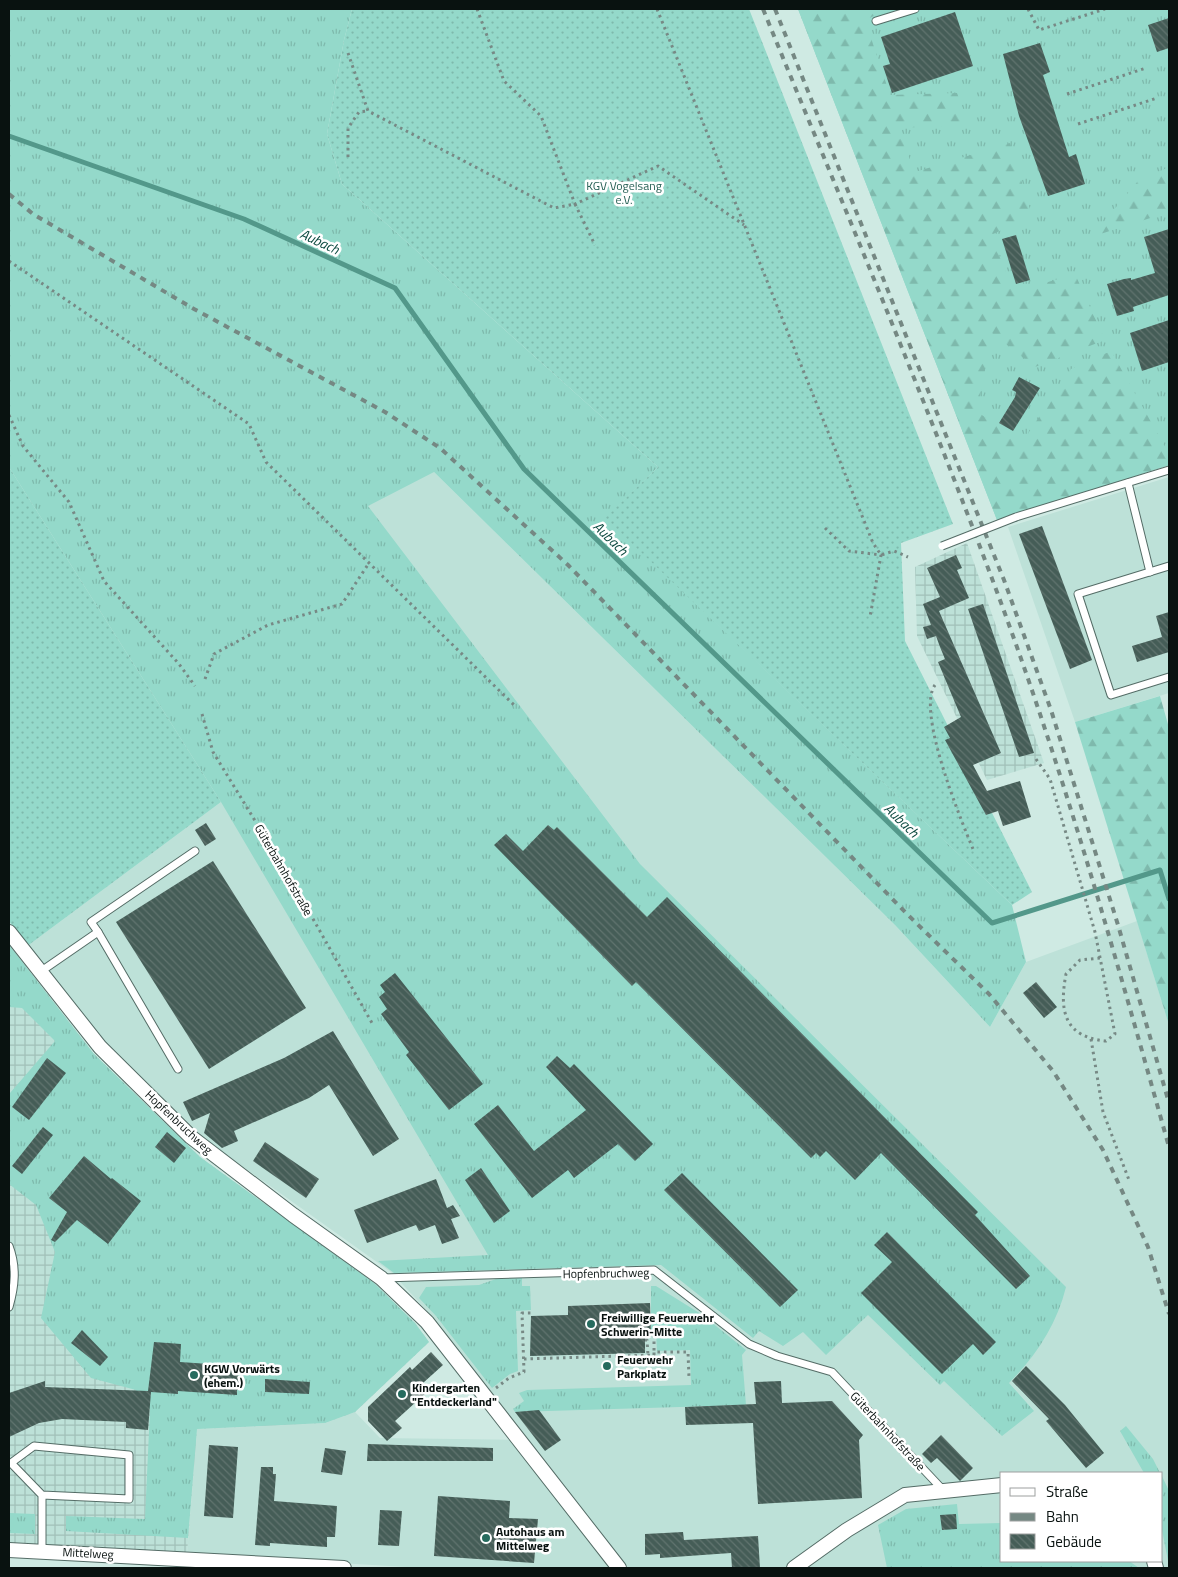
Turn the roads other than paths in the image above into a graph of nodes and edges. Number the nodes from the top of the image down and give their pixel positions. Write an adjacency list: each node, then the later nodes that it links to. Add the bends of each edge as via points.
1 (915, 9): 2 (lane)
2 (876, 21)
3 (1169, 470): 4 (lane)
4 (1128, 483): 5 (lane, bridge, via 1016,517); 7 (lane)
5 (942, 546)
6 (1169, 566): 7 (lane)
7 (1150, 572): 8 (lane, via 1078,594 1111,695)
8 (1169, 677)
9 (195, 851): 11 (lane, via 91,922)
10 (9, 932): 12 (street, Hopfenbruchweg)
11 (98, 932): 12 (lane); 13 (lane)
12 (40, 972): 15 (street, Hopfenbruchweg, via 100,1047 191,1137)
13 (178, 1069)
14 (9, 1246): 16 (lane, via 14,1259 15,1287)
15 (381, 1278): 17 (lane, Hopfenbruchweg, via 654,1270 749,1344 776,1356); 26 (street, Hopfenbruchweg, via 427,1322)
16 (9, 1307)
17 (832, 1372): 20 (lane, Güterbahnhofstraße)
18 (10, 1461): 21 (lane); 21 (lane, via 34,1446 129,1455 129,1499)
19 (1000, 1485): 20 (street)
20 (943, 1490): 27 (street, via 906,1495 847,1530)
21 (42, 1495): 23 (lane)
22 (9, 1550): 23 (street, Mittelweg)
23 (42, 1551): 24 (street, Mittelweg)
24 (168, 1563): 25 (street, Mittelweg)
25 (344, 1568)
26 (619, 1568)
27 (794, 1568)

